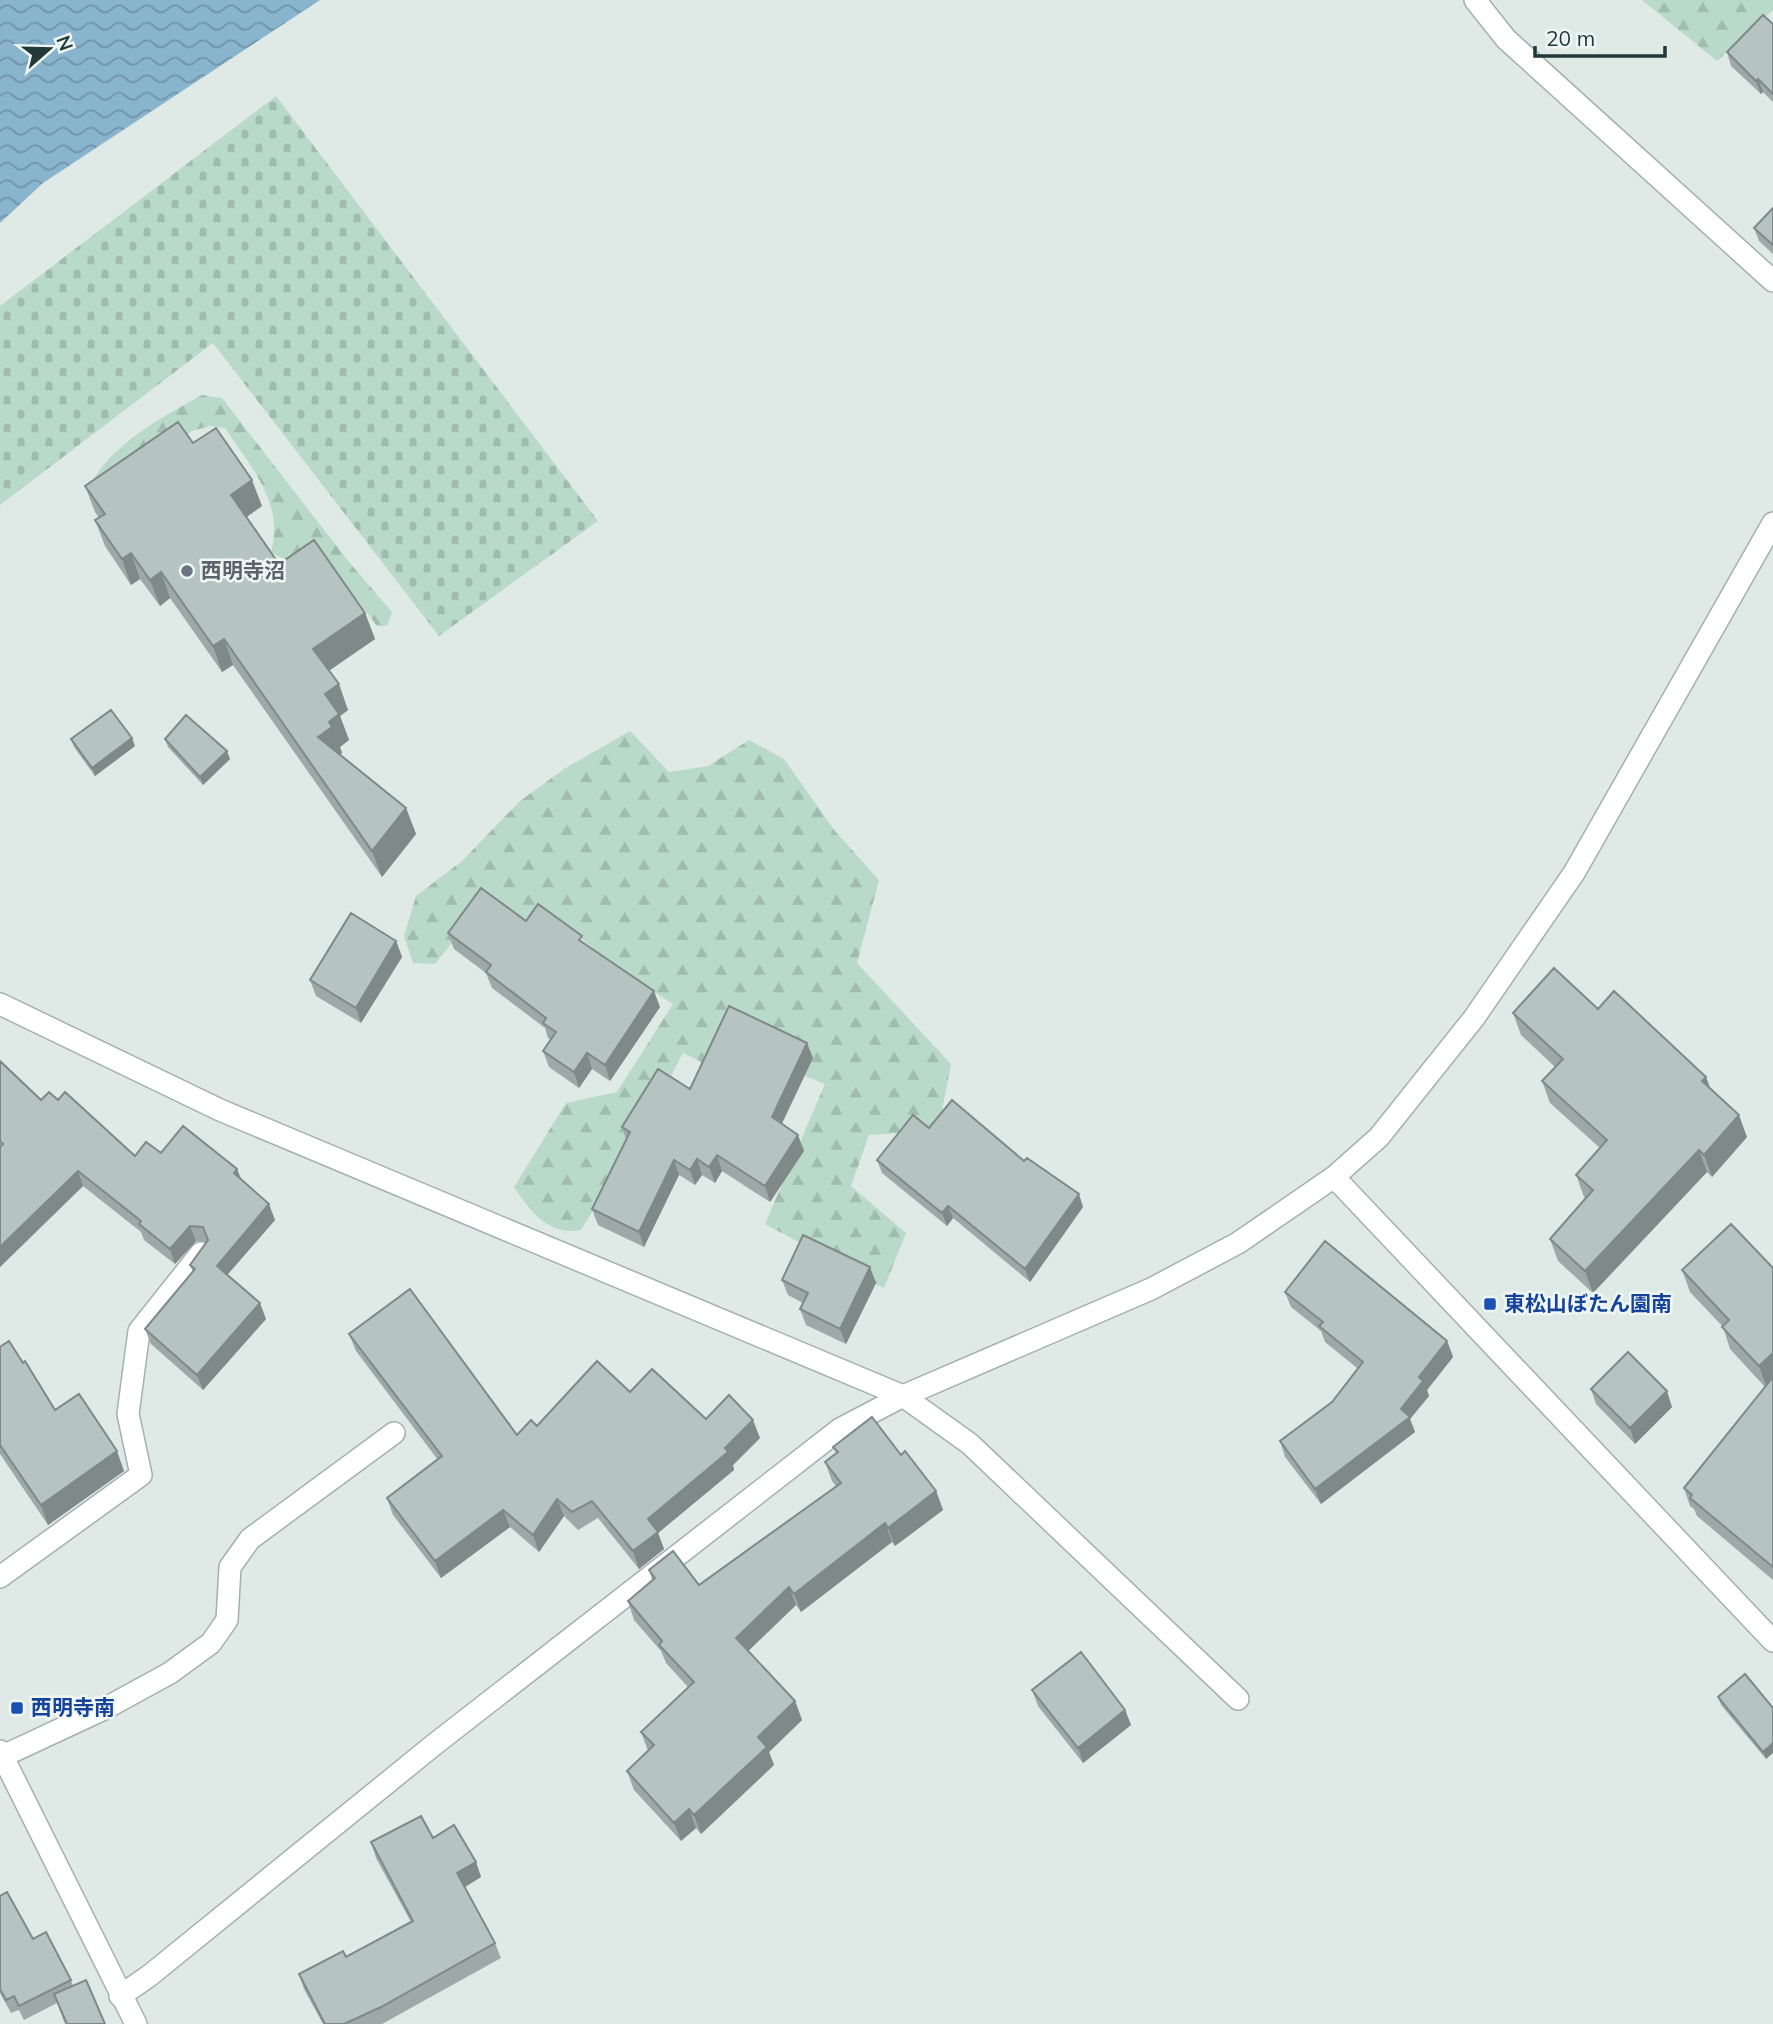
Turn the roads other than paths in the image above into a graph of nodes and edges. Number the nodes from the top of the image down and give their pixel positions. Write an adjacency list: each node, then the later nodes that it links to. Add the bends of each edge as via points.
1 (1475, 0): 2 (street, via 1506,39)
2 (1773, 281)
3 (1773, 523): 5 (street, via 1574,873 1425,1081 1379,1138)
4 (0, 1004): 7 (street, via 220,1110)
5 (1334, 1177): 7 (street, via 1238,1243 1151,1289); 10 (street)
6 (201, 1253): 9 (street, via 139,1331 128,1414 141,1475)
7 (903, 1396): 11 (street, via 970,1444); 13 (street, via 840,1429 782,1471)
8 (394, 1433): 12 (street, via 250,1539 230,1567 227,1620 212,1643 106,1709)
9 (0, 1577)
10 (1773, 1641)
11 (1238, 1699)
12 (1, 1754): 13 (street)
13 (120, 1996): 14 (street)
14 (136, 2024)

